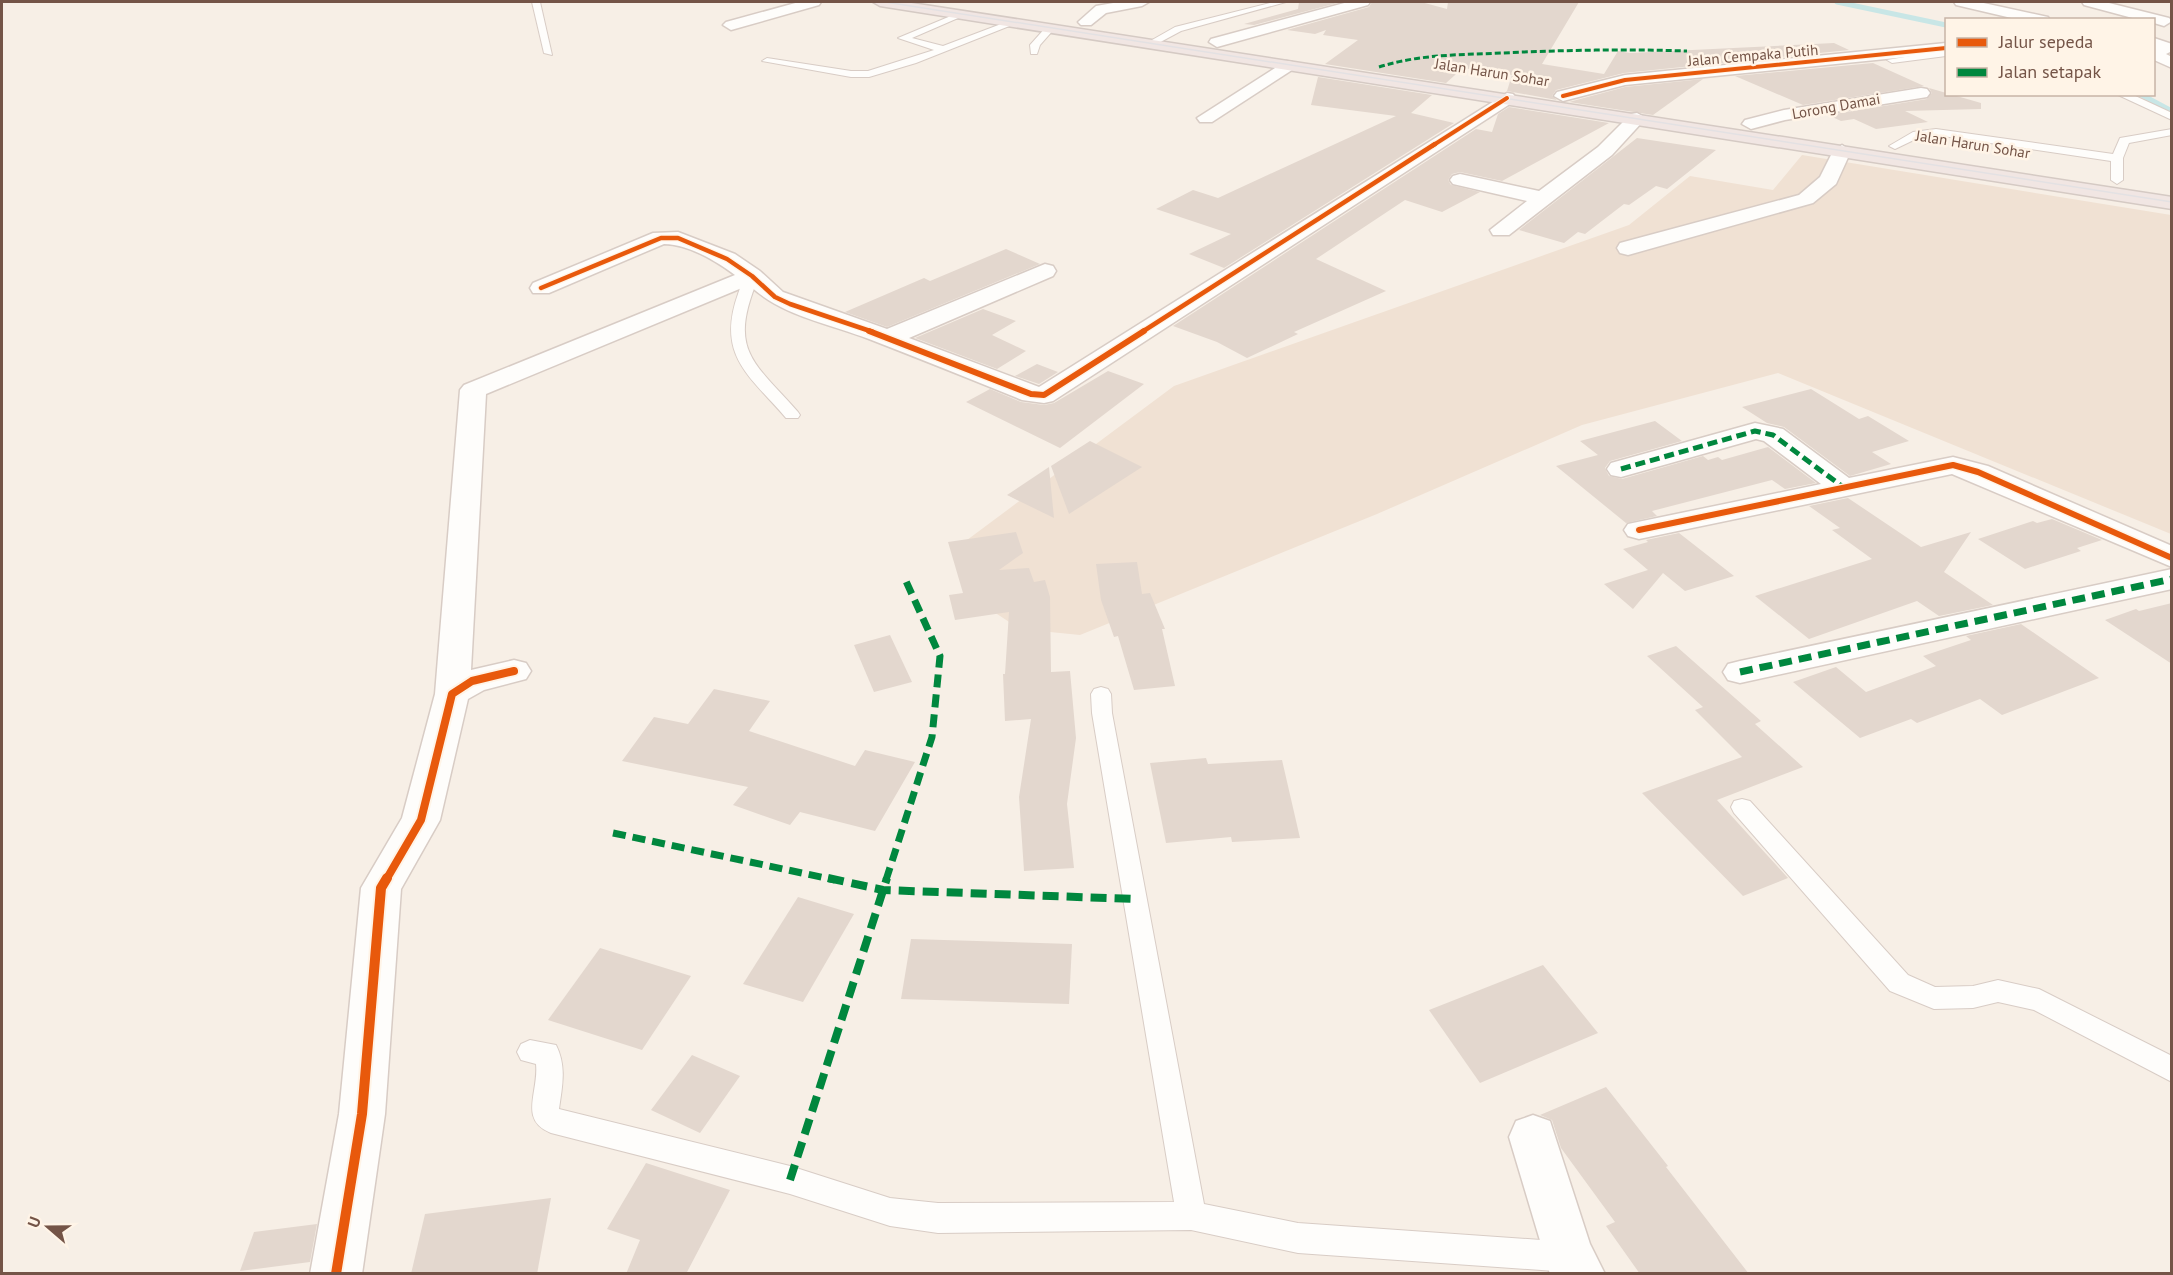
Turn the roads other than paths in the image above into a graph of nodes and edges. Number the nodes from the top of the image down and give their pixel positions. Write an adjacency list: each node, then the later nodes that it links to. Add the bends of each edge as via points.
1 (536, 2): 25 (lane)
2 (814, 2): 14 (street)
3 (880, 2): 9 (highway, Jalan Harun Sohar)
4 (1142, 2): 12 (street, via 1101,9)
5 (1282, 2): 17 (lane)
6 (1363, 2): 19 (street)
7 (1961, 2): 10 (street)
8 (2089, 2): 11 (street)
9 (956, 8): 12 (highway, Jalan Harun Sohar); 13 (highway, Jalan Harun Sohar); 16 (lane)
10 (2034, 18)
11 (2151, 18)
12 (1086, 22): 17 (highway, Jalan Harun Sohar)
13 (1012, 23): 15 (highway, Jalan Harun Sohar); 18 (lane)
14 (731, 25)
15 (1050, 28): 21 (highway, Jalan Harun Sohar); 24 (lane, via 1035,45)
16 (920, 29): 18 (lane); 23 (lane, via 903,38)
17 (1166, 34): 19 (highway, Jalan Harun Sohar); 21 (lane)
18 (966, 40): 23 (lane)
19 (1217, 42): 34 (highway, Jalan Harun Sohar)
20 (2155, 43): 27 (street, via 2166,47)
21 (1150, 44): 32 (highway, Jalan Harun Sohar)
22 (1945, 48): 34 (street, Jalan Cempaka Putih, via 1624,80)
23 (942, 49): 30 (lane, via 879,72 858,75)
24 (1034, 52)
25 (549, 53)
26 (1945, 53): 29 (lane)
27 (2155, 56)
28 (2155, 56): 31 (street)
29 (1892, 60)
30 (766, 61)
31 (2172, 63)
32 (1286, 66): 36 (highway, Jalan Harun Sohar); 38 (street)
33 (1921, 93): 40 (street, Lorong Damai)
34 (1563, 96): 40 (highway, Jalan Harun Sohar)
35 (2125, 96): 37 (lane)
36 (1507, 98): 39 (highway, Jalan Harun Sohar); 55 (street, via 1044,395 1031,394)
37 (2172, 117)
38 (1206, 118)
39 (1637, 118): 43 (highway, Jalan Harun Sohar); 48 (street, via 1605,151)
40 (1751, 124): 42 (highway, Jalan Harun Sohar)
41 (2172, 132): 44 (lane, via 2124,140)
42 (1894, 146): 44 (lane, via 1917,134 1936,132); 46 (highway, Jalan Harun Sohar)
43 (1842, 152): 49 (highway, Jalan Harun Sohar); 51 (street, via 1829,180 1806,199)
44 (2117, 158): 46 (lane)
45 (1460, 180): 48 (street)
46 (2117, 180): 47 (highway, Jalan Harun Sohar)
47 (2172, 189)
48 (1543, 198): 50 (street)
49 (2172, 203)
50 (1501, 230)
51 (1628, 248)
52 (1045, 272): 55 (street)
53 (752, 276): 54 (street, via 727,259 668,237); 55 (street, via 775,297); 56 (lane, via 743,296 737,328 742,357); 65 (street, via 473,390)
54 (541, 288)
55 (888, 338)
56 (792, 415)
57 (1621, 469): 58 (street, via 1755,431 1773,435)
58 (1843, 487): 59 (street); 60 (street, via 1959,465)
59 (1639, 530)
60 (2172, 558)
61 (2172, 579): 63 (street)
62 (514, 671): 65 (street, via 459,687)
63 (1740, 672)
64 (1101, 693): 70 (lane)
65 (452, 694): 72 (street, via 421,820 381,888 362,1114)
66 (1742, 807): 68 (lane, via 1899,983 1934,998 1973,997 1998,991 2039,1000)
67 (530, 1052): 70 (lane, via 547,1053 552,1071 544,1112 550,1120 790,1180 890,1212 938,1218)
68 (2172, 1070)
69 (1533, 1137): 71 (street)
70 (1191, 1216): 71 (lane, via 1298,1238)
71 (1575, 1265)
72 (336, 1274)

